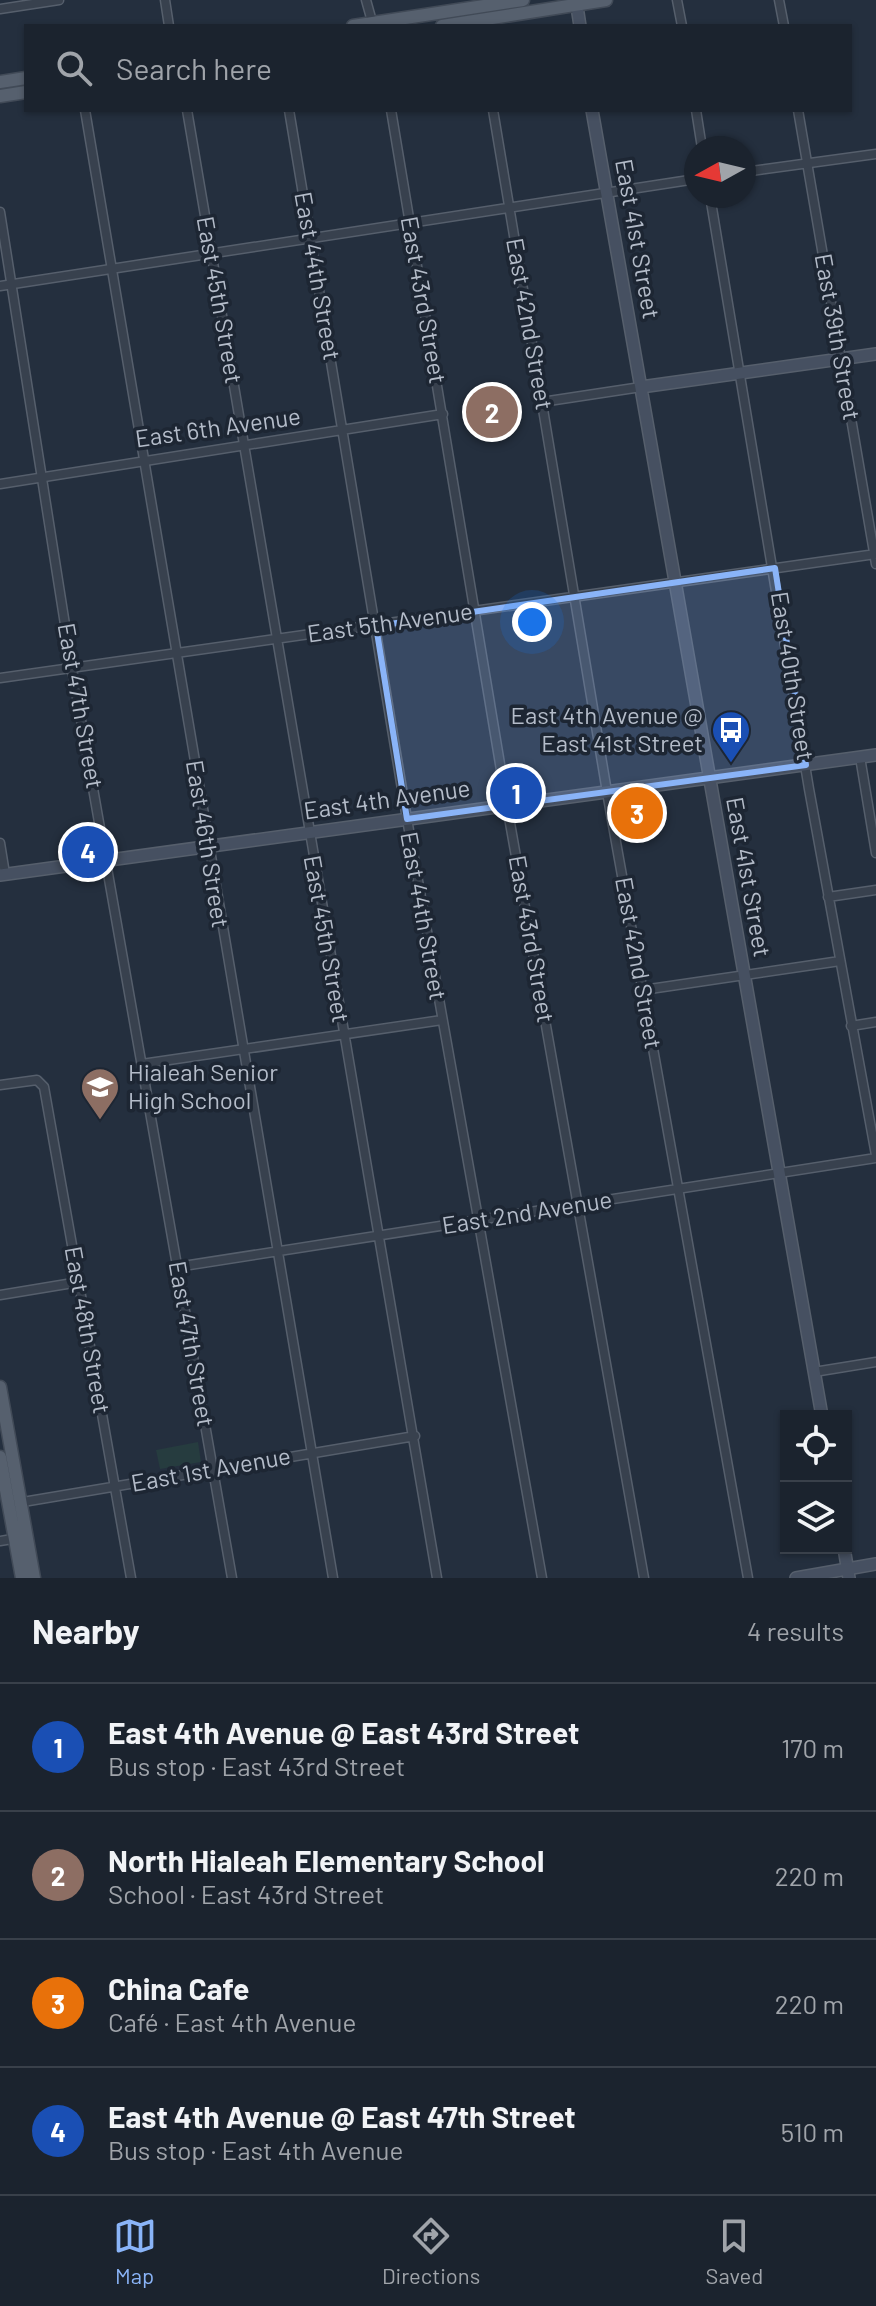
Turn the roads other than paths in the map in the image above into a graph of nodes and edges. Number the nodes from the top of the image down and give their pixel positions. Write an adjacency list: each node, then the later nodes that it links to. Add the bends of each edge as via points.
1 (59, 0): 9 (street)
2 (165, 0): 11 (street)
3 (366, 0): 12 (street)
4 (523, 0): 10 (main road)
5 (606, 0): 8 (main road)
6 (677, 0): 15 (street)
7 (779, 0): 16 (street)
8 (576, 2): 10 (main road); 14 (street)
9 (0, 9)
10 (478, 18): 12 (main road); 13 (main road)
11 (169, 24)
12 (373, 24)
13 (451, 24)
14 (580, 24)
15 (682, 24)
16 (784, 24)
17 (24, 78): 18 (main road)
18 (0, 82)
19 (24, 92): 20 (main road)
20 (0, 96)
21 (85, 112): 41 (street, East 46th Street)
22 (187, 112): 40 (street, East 45th Street)
23 (289, 112): 39 (street, East 44th Street)
24 (391, 112): 38 (street, East 43rd Street)
25 (493, 112): 35 (street, East 42nd Street)
26 (592, 112): 34 (street, East 41st Street)
27 (696, 112): 29 (street)
28 (798, 112): 31 (street, East 39th Street)
29 (700, 136)
30 (876, 154): 31 (street)
31 (807, 163): 32 (street); 45 (street, East 39th Street)
32 (756, 170)
33 (684, 181): 34 (street)
34 (605, 193): 35 (street); 47 (street, East 41st Street)
35 (509, 208): 38 (street); 48 (street, East 42nd Street)
36 (712, 208): 46 (street, East 40th Street)
37 (0, 212): 42 (street, East 47th Street)
38 (409, 224): 39 (street); 49 (street, East 43rd Street)
39 (311, 237): 40 (street); 50 (street, East 44th Street)
40 (210, 253): 41 (street); 51 (street, East 45th Street)
41 (111, 271): 42 (street); 52 (street, East 46th Street)
42 (12, 285): 43 (street); 53 (street, East 47th Street)
43 (0, 286)
44 (876, 354): 45 (street)
45 (841, 359): 46 (street); 55 (street, East 39th Street)
46 (741, 372): 47 (street); 56 (street, East 40th Street)
47 (641, 387): 48 (street); 57 (street, East 41st Street)
48 (542, 402): 58 (street, East 42nd Street)
49 (443, 414): 50 (street, East 6th Avenue); 59 (street, East 43rd Street)
50 (343, 432): 51 (street, East 6th Avenue); 60 (street, East 44th Street)
51 (244, 447): 52 (street, East 6th Avenue); 61 (street, East 45th Street)
52 (143, 460): 53 (street, East 6th Avenue); 62 (street, East 46th Street)
53 (44, 476): 54 (street, East 6th Avenue); 63 (street, East 47th Street)
54 (0, 484)
55 (875, 557): 56 (street, East 5th Avenue)
56 (775, 568): 57 (street, East 5th Avenue); 67 (street, East 40th Street)
57 (673, 582): 58 (street, East 5th Avenue); 68 (street, East 41st Street)
58 (576, 597): 59 (street, East 5th Avenue); 69 (street, East 42nd Street)
59 (475, 610): 60 (street, East 5th Avenue); 70 (street, East 43rd Street)
60 (376, 626): 61 (street, East 5th Avenue); 71 (street, East 44th Street)
61 (275, 639): 62 (street, East 5th Avenue); 72 (street, East 45th Street)
62 (176, 654): 63 (street, East 5th Avenue); 74 (street, East 46th Street)
63 (72, 669): 64 (street, East 5th Avenue); 76 (street, East 47th Street)
64 (0, 678)
65 (876, 755): 66 (street, East 4th Avenue)
66 (860, 757): 67 (street, East 4th Avenue); 75 (street)
67 (806, 765): 68 (street, East 4th Avenue); 79 (street, East 40th Street)
68 (708, 778): 69 (street, East 4th Avenue); 81 (street, East 41st Street)
69 (607, 792): 70 (street, East 4th Avenue); 82 (street, East 42nd Street)
70 (507, 806): 71 (street, East 4th Avenue); 93 (street, East 43rd Street)
71 (407, 819): 72 (street, East 4th Avenue); 83 (street, East 44th Street)
72 (307, 833): 74 (street, East 4th Avenue); 86 (street, East 45th Street)
73 (0, 843): 77 (street)
74 (207, 847): 76 (street, East 4th Avenue); 87 (street, East 46th Street)
75 (876, 853)
76 (106, 861): 77 (street, East 4th Avenue); 88 (street, East 47th Street)
77 (2, 875)
78 (876, 890): 79 (street)
79 (828, 897): 80 (street, East 40th Street)
80 (840, 961): 81 (street); 85 (street, East 40th Street)
81 (743, 975): 82 (street); 91 (street, East 41st Street)
82 (643, 990): 92 (street, East 42nd Street)
83 (442, 1020): 86 (street); 94 (street, East 44th Street)
84 (876, 1022): 85 (street)
85 (851, 1026): 90 (street, East 40th Street)
86 (343, 1034): 87 (street); 95 (street, East 45th Street)
87 (242, 1049): 88 (street); 96 (street, East 46th Street)
88 (142, 1064): 97 (street, East 47th Street)
89 (0, 1085): 98 (street, East 48th Street, via 41,1082)
90 (876, 1156): 91 (street, East 2nd Avenue)
91 (780, 1174): 92 (street, East 2nd Avenue); 101 (street, East 41st Street)
92 (680, 1189): 93 (street, East 2nd Avenue); 123 (street, East 42nd Street)
93 (578, 1204): 94 (street, East 2nd Avenue); 122 (street, East 43rd Street)
94 (478, 1221): 95 (street, East 2nd Avenue); 121 (street, East 44th Street)
95 (377, 1235): 96 (street, East 2nd Avenue); 104 (street, East 45th Street)
96 (279, 1251): 97 (street, East 2nd Avenue); 105 (street, East 46th Street)
97 (177, 1267): 107 (street, East 47th Street)
98 (79, 1282): 99 (street); 108 (street, East 48th Street)
99 (0, 1295)
100 (876, 1362): 101 (street)
101 (814, 1372): 103 (street, East 41st Street)
102 (0, 1387): 109 (main road)
103 (821, 1410)
104 (415, 1436): 105 (street, East 1st Avenue); 120 (street, East 45th Street)
105 (313, 1453): 107 (street, East 1st Avenue); 119 (street, East 46th Street)
106 (0, 1459): 109 (main road)
107 (214, 1471): 108 (street, East 1st Avenue); 118 (street, East 47th Street)
108 (115, 1487): 109 (street, East 1st Avenue); 117 (street, East 48th Street)
109 (14, 1503): 110 (main road)
110 (20, 1538): 111 (street); 115 (main road); 116 (main road)
111 (0, 1541)
112 (845, 1554): 114 (street)
113 (876, 1564): 114 (street)
114 (848, 1574): 124 (street)
115 (22, 1578)
116 (34, 1578)
117 (131, 1578)
118 (232, 1578)
119 (333, 1578)
120 (437, 1578)
121 (542, 1578)
122 (644, 1578)
123 (748, 1578)
124 (796, 1578)

